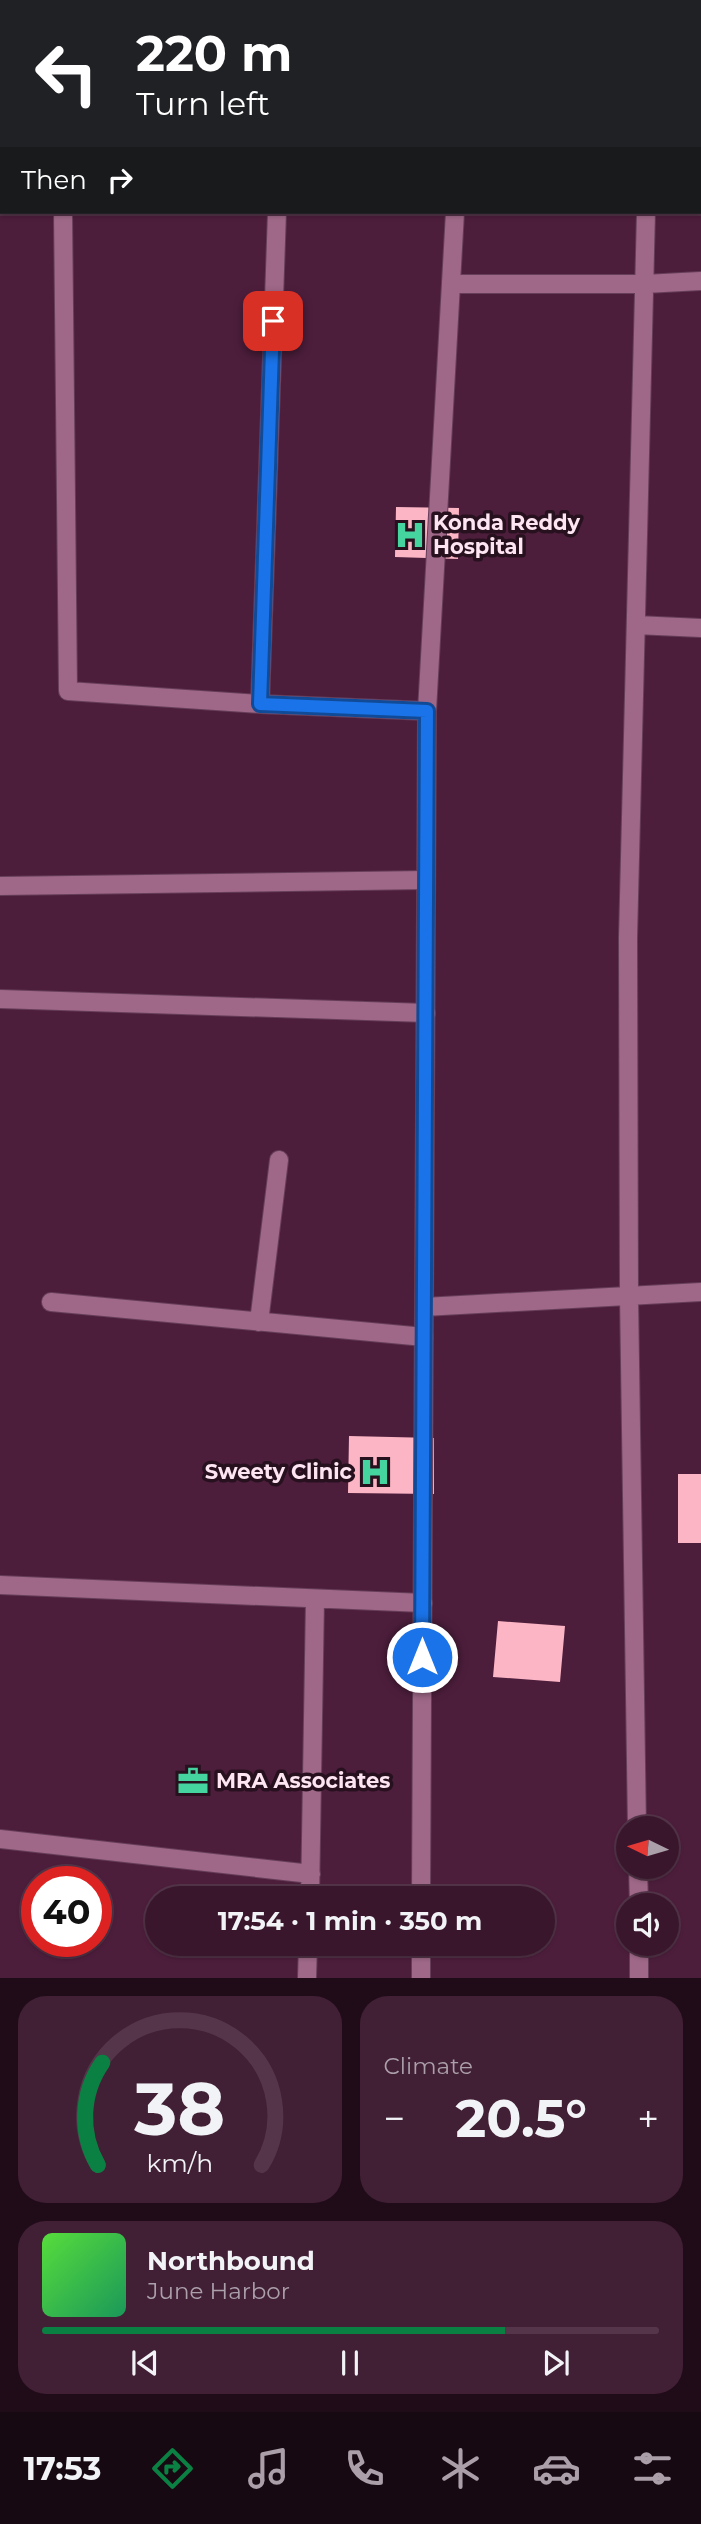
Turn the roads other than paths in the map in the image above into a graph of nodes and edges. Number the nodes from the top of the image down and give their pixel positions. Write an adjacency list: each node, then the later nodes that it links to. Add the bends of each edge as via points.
1 (63, 214): 10 (street, via 68,691)
2 (277, 214): 10 (street)
3 (455, 214): 6 (street)
4 (646, 214): 7 (street)
5 (701, 281): 7 (street)
6 (451, 284): 7 (street); 11 (street)
7 (645, 284): 8 (street)
8 (636, 625): 9 (street); 18 (street, via 628,938)
9 (701, 628)
10 (260, 704): 11 (street)
11 (427, 711): 12 (street)
12 (426, 880): 13 (street); 15 (street)
13 (0, 886)
14 (0, 999): 15 (street)
15 (426, 1013): 20 (street)
16 (279, 1160): 21 (street)
17 (701, 1292): 18 (street)
18 (629, 1296): 20 (street); 26 (street)
19 (51, 1302): 21 (street)
20 (424, 1307): 22 (street)
21 (259, 1322): 22 (street)
22 (424, 1337): 25 (street)
23 (0, 1585): 24 (street)
24 (315, 1599): 25 (street); 28 (street)
25 (423, 1603): 30 (street)
26 (638, 1816)
27 (0, 1839): 28 (street)
28 (311, 1874): 29 (street)
29 (311, 1886)
30 (421, 1886)
31 (308, 1956): 34 (street)
32 (421, 1956): 35 (street)
33 (639, 1956): 36 (street)
34 (307, 1978)
35 (421, 1978)
36 (639, 1978)

